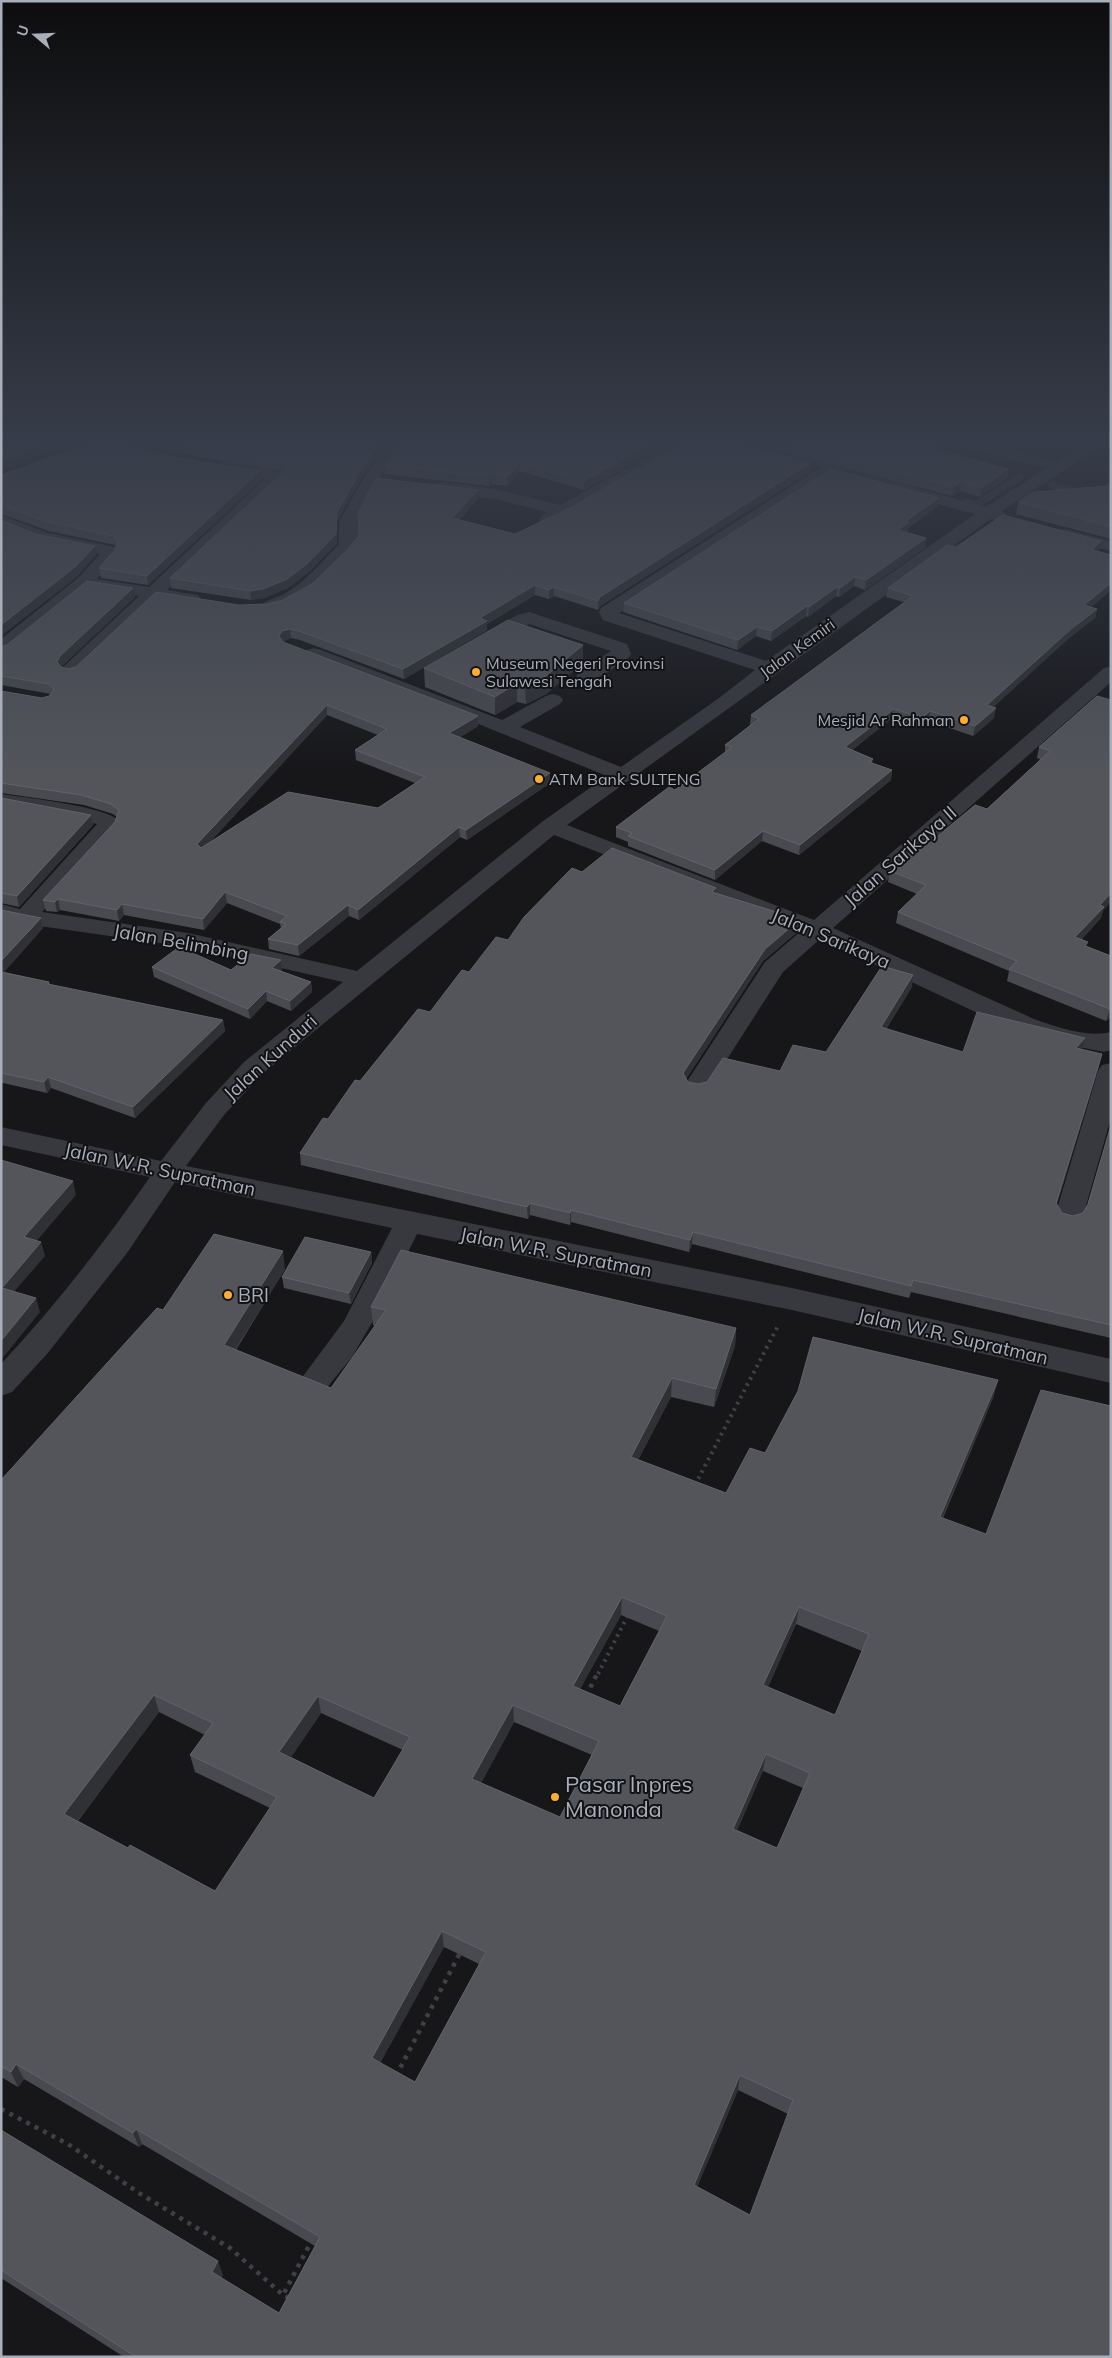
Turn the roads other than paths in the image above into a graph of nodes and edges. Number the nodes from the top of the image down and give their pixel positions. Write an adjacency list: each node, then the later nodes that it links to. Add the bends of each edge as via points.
1 (109, 553): 6 (street)
2 (195, 553): 7 (street)
3 (340, 553): 9 (street, via 294,595 271,607)
4 (697, 553): 13 (street, via 608,612 610,616)
5 (931, 553): 13 (street, Jalan Kemiri)
6 (84, 582): 7 (street); 11 (street)
7 (153, 593): 8 (street); 14 (street)
8 (211, 602)
9 (251, 608)
10 (292, 646): 18 (street, via 414,683)
11 (1, 649)
12 (473, 649): 16 (street, via 530,618 620,648 620,654)
13 (769, 668): 19 (street, Jalan Kemiri)
14 (70, 671)
15 (1111, 672): 24 (street, Jalan Sarikaya II)
16 (586, 676)
17 (553, 700): 18 (street)
18 (504, 727): 19 (street)
19 (622, 774): 21 (street, Jalan Kemiri)
20 (1, 800): 23 (street, via 100,817 108,822 108,826)
21 (551, 826): 24 (street, Jalan Sarikaya); 25 (street, Jalan Kunduri)
22 (1, 911): 23 (street, Jalan Belimbing)
23 (25, 917): 25 (street, Jalan Belimbing, via 188,940)
24 (817, 929): 26 (street, Jalan Sarikaya, via 1025,1025); 28 (street, Jalan Sarikaya II, via 774,967)
25 (360, 979): 30 (street, Jalan Kunduri, via 253,1068 215,1109)
26 (1108, 1050)
27 (1111, 1070): 31 (street)
28 (697, 1086)
29 (1, 1136): 30 (street, Jalan W.R. Supratman)
30 (168, 1171): 32 (street, Jalan W.R. Supratman); 35 (street, Jalan Kunduri, via 117,1246)
31 (1068, 1216)
32 (409, 1222): 33 (street, Jalan W.R. Supratman, via 792,1299); 34 (street, via 352,1332 327,1370)
33 (1111, 1371)
34 (314, 1383)
35 (1, 1384)

